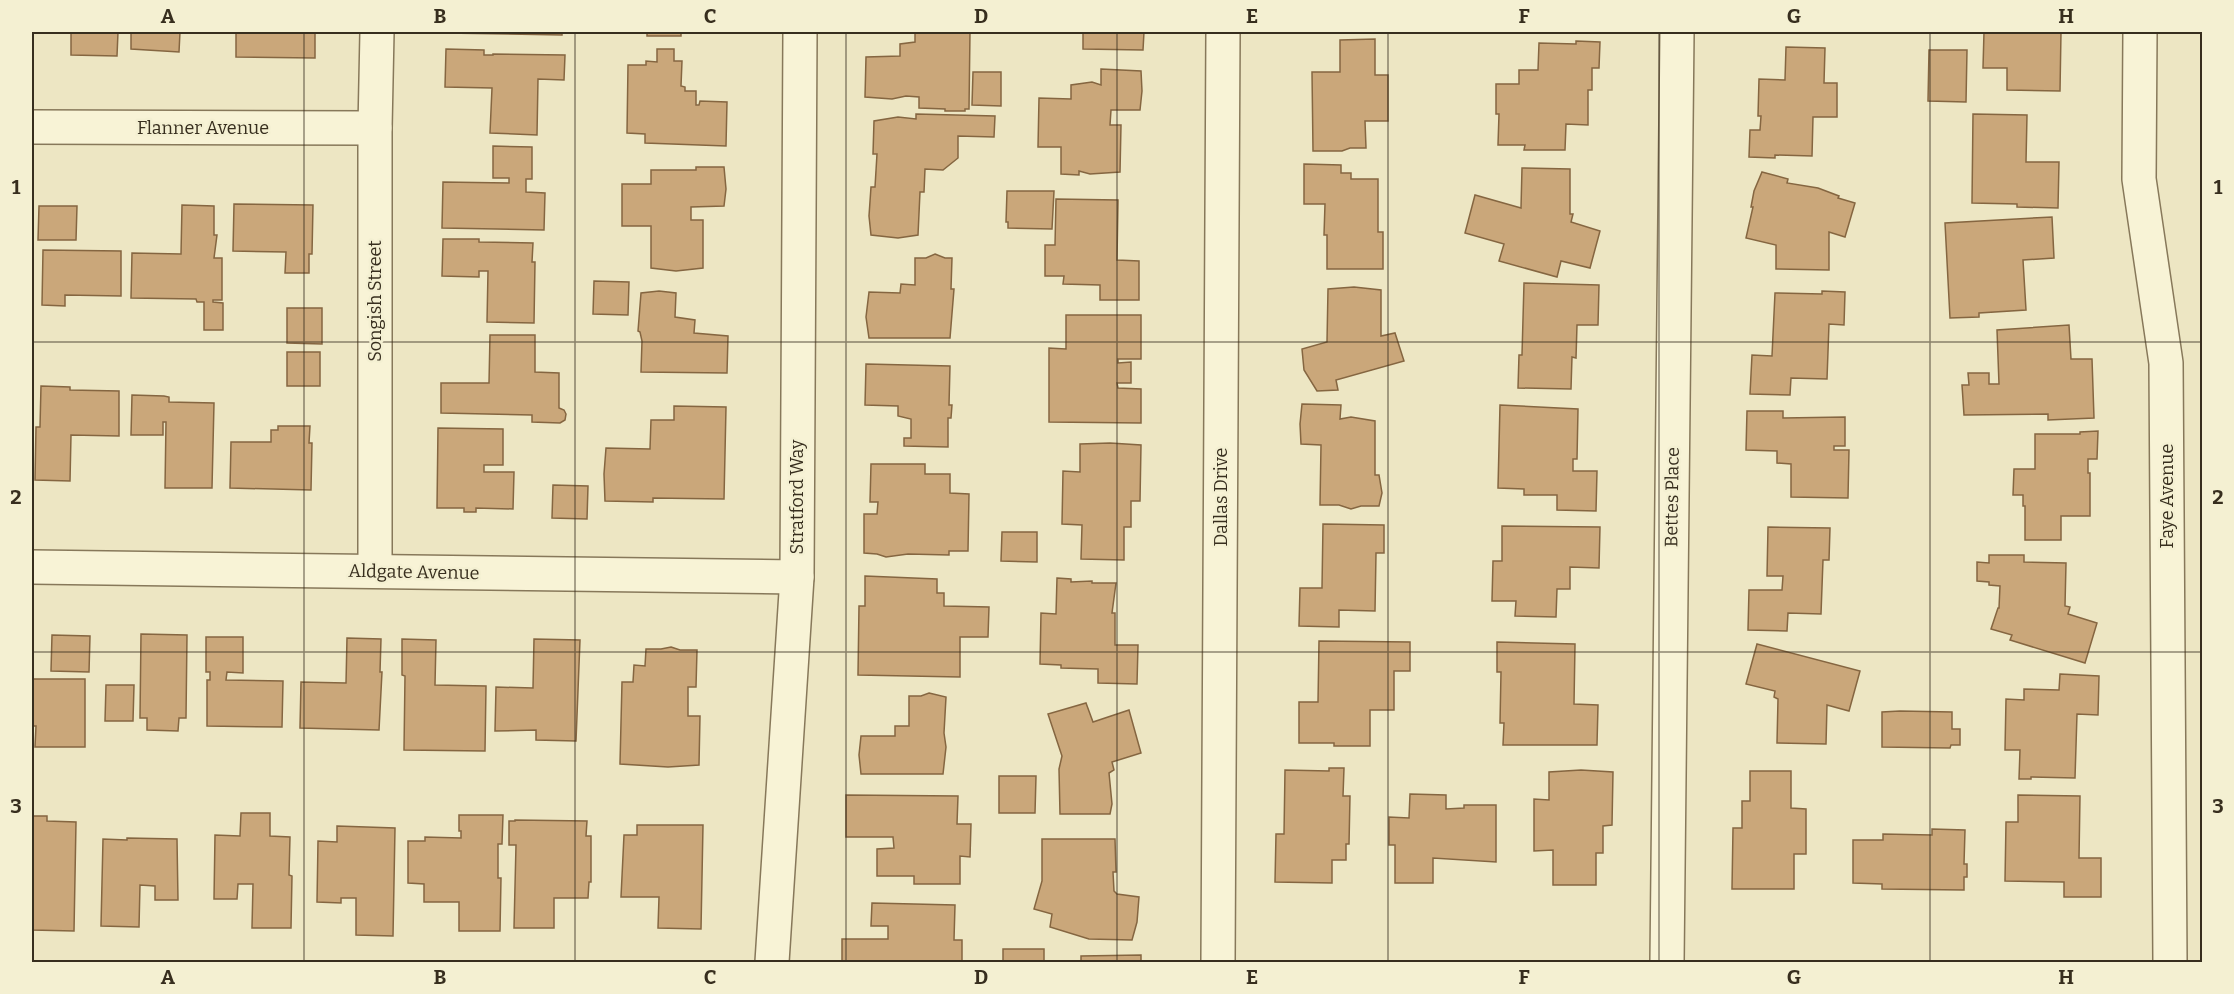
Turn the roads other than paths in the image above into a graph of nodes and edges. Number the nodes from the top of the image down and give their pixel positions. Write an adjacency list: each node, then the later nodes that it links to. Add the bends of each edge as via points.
1 (377, 32): 7 (street, Songish Street)
2 (800, 32): 10 (street, Stratford Way)
3 (1223, 32): 12 (street, Dallas Drive)
4 (1677, 32): 13 (street, Bettes Place)
5 (2140, 32): 14 (street, Faye Avenue, via 2139,179 2166,363)
6 (32, 128): 7 (street, Flanner Avenue)
7 (375, 128): 9 (street, Songish Street)
8 (32, 567): 9 (street, Aldgate Avenue)
9 (375, 572): 10 (street, Aldgate Avenue)
10 (797, 577): 11 (street, Stratford Way)
11 (772, 963)
12 (1218, 963)
13 (1667, 963)
14 (2170, 963)

